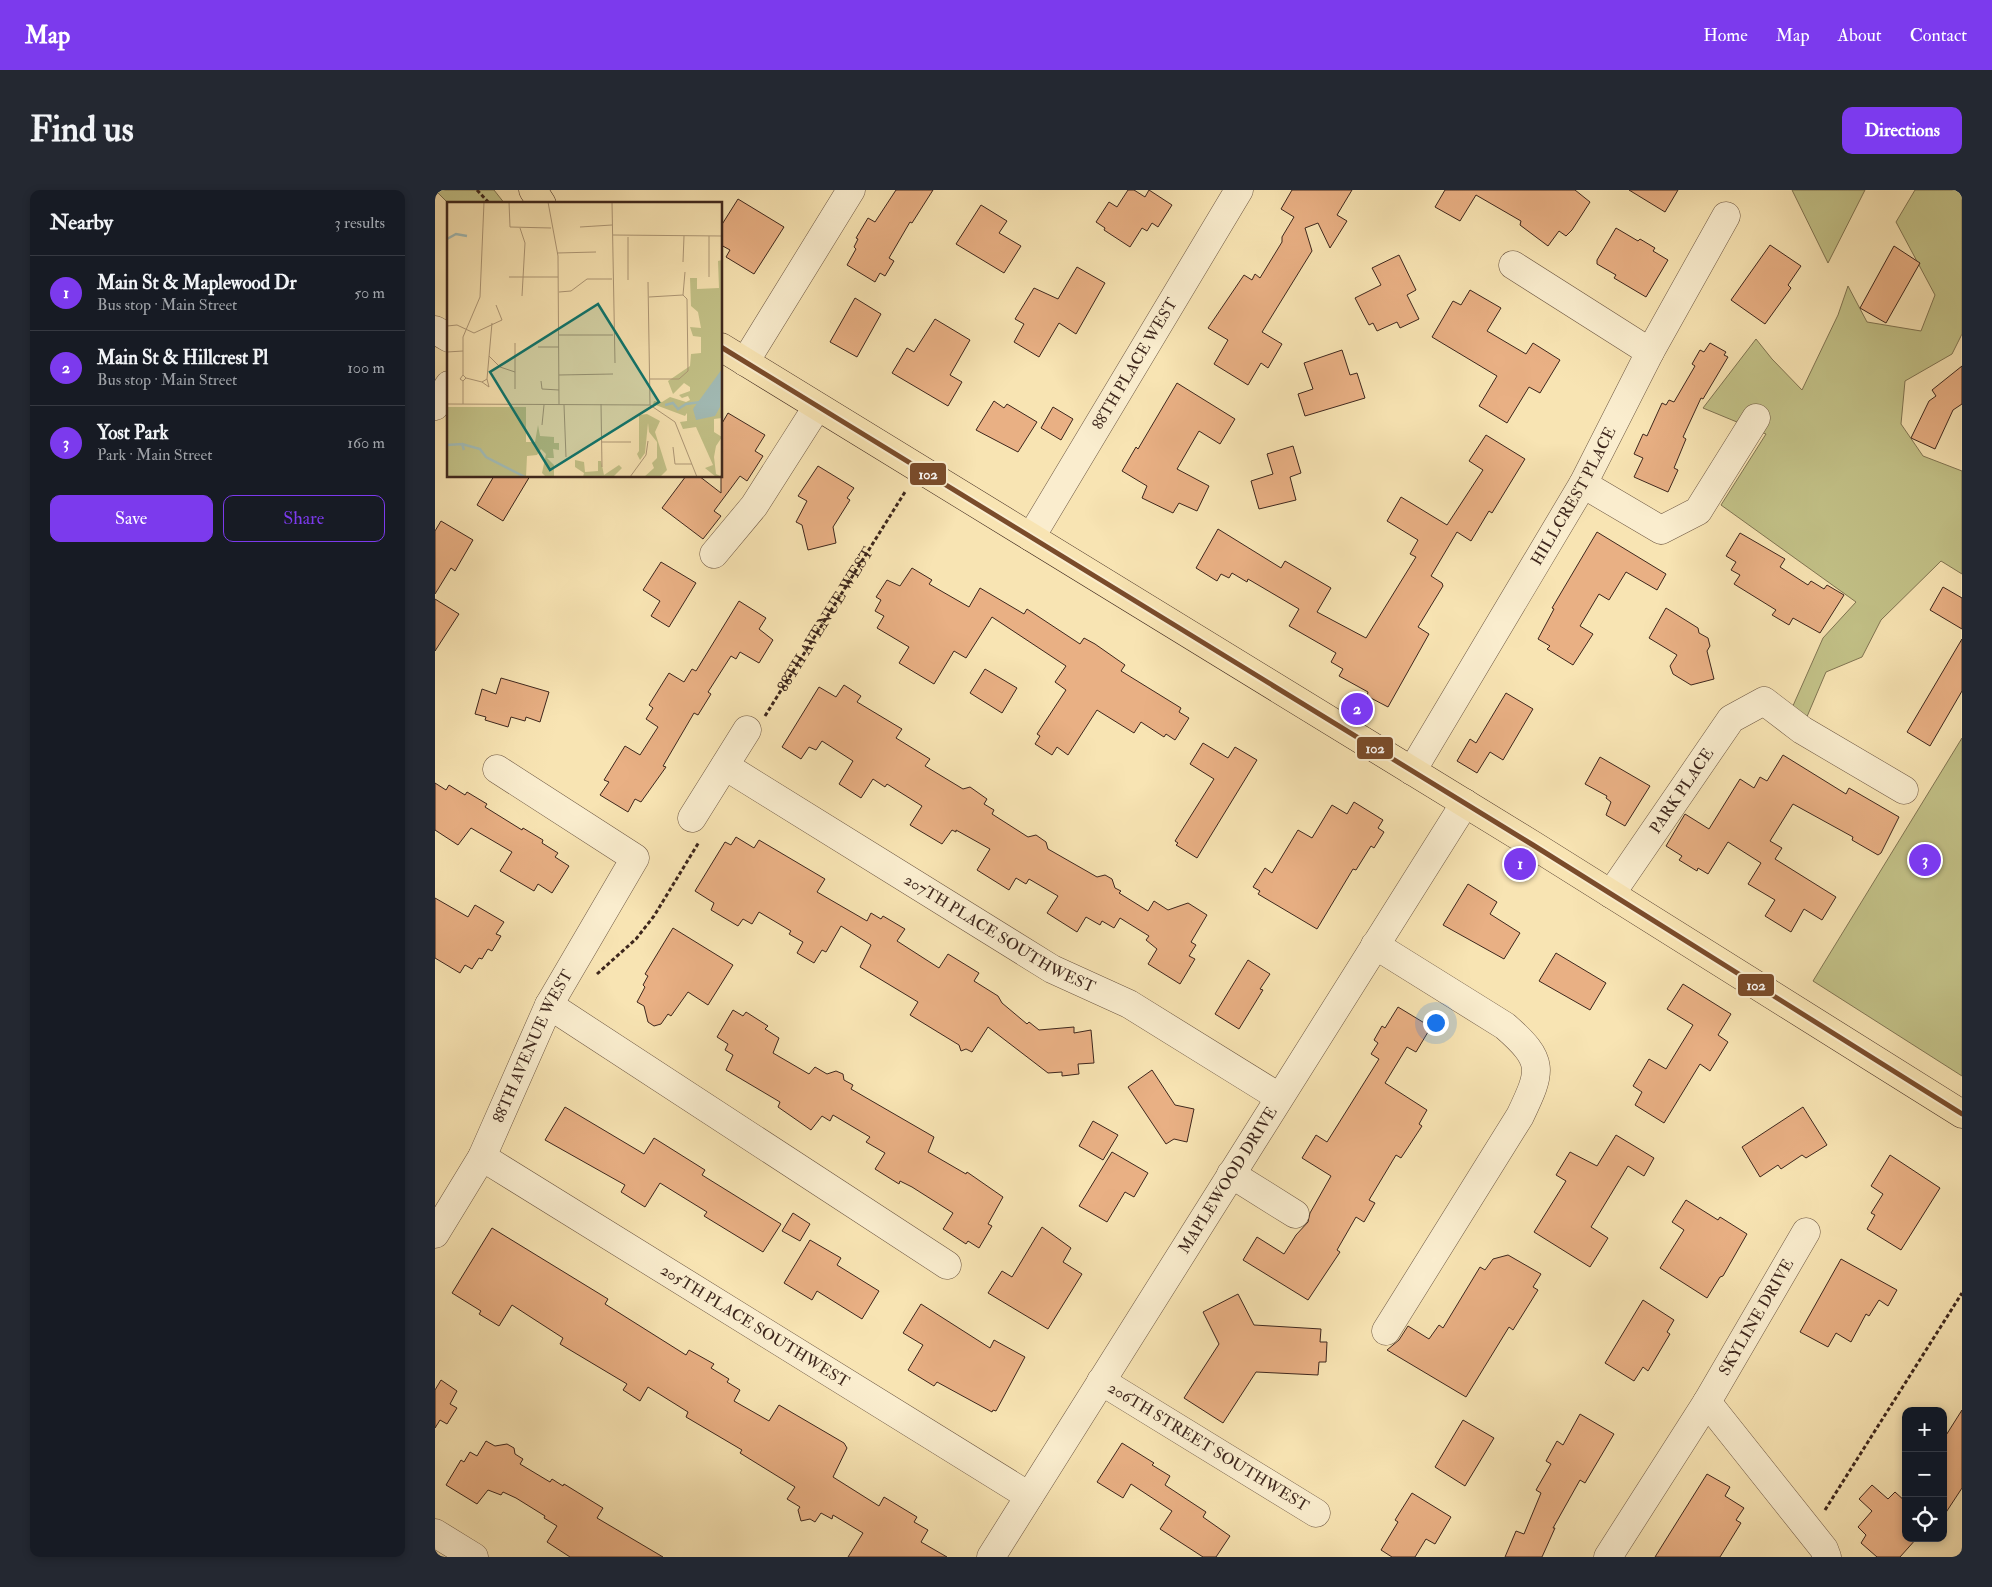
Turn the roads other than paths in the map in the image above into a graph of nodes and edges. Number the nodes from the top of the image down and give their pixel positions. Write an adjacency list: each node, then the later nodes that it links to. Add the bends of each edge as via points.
1 (533, 190): 4 (main road)
2 (851, 190): 11 (street)
3 (1239, 190): 17 (street, 88TH PLACE WEST)
4 (542, 202)
5 (1726, 216): 10 (street, HILLCREST PLACE)
6 (1513, 265): 10 (street)
7 (435, 330): 8 (street)
8 (447, 337)
9 (723, 348): 11 (main road)
10 (1650, 352): 16 (street, HILLCREST PLACE)
11 (745, 362): 14 (main road)
12 (447, 388): 13 (street)
13 (435, 406)
14 (817, 407): 17 (main road); 18 (street, via 754,506)
15 (1757, 418): 16 (street, via 1698,511 1661,530)
16 (1583, 484): 22 (street, HILLCREST PLACE)
17 (1031, 537): 22 (main road)
18 (714, 554)
19 (756, 726): 20 (street)
20 (725, 766): 25 (street); 29 (street, 207TH PLACE SOUTHWEST, via 1052,969 1129,1004)
21 (497, 769): 28 (street, 88TH AVENUE WEST, via 635,858)
22 (1412, 770): 24 (main road)
23 (1904, 790): 26 (street, PARK PLACE, via 1802,730 1763,701 1731,719)
24 (1465, 803): 26 (main road); 27 (street, MAPLEWOOD DRIVE)
25 (697, 826)
26 (1611, 894): 30 (main road)
27 (1375, 945): 29 (street, MAPLEWOOD DRIVE); 37 (street, via 1505,1026 1524,1042 1537,1061 1534,1086 1520,1116)
28 (549, 1006): 31 (street, 88TH AVENUE WEST); 36 (street)
29 (1279, 1097): 32 (street, MAPLEWOOD DRIVE)
30 (1962, 1114)
31 (482, 1157): 35 (street, 88TH AVENUE WEST); 40 (street, 205TH PLACE SOUTHWEST)
32 (1231, 1174): 33 (street); 38 (street, MAPLEWOOD DRIVE)
33 (1295, 1214)
34 (1806, 1232): 39 (street, SKYLINE DRIVE)
35 (435, 1234)
36 (947, 1265)
37 (1386, 1331)
38 (1101, 1381): 40 (street, MAPLEWOOD DRIVE); 41 (street, 206TH STREET SOUTHWEST)
39 (1707, 1402): 45 (street, SKYLINE DRIVE); 46 (street, via 1824,1549)
40 (1029, 1496): 44 (street, MAPLEWOOD DRIVE)
41 (1316, 1514)
42 (435, 1533): 43 (street)
43 (474, 1557)
44 (991, 1557)
45 (1608, 1557)
46 (1827, 1557)

